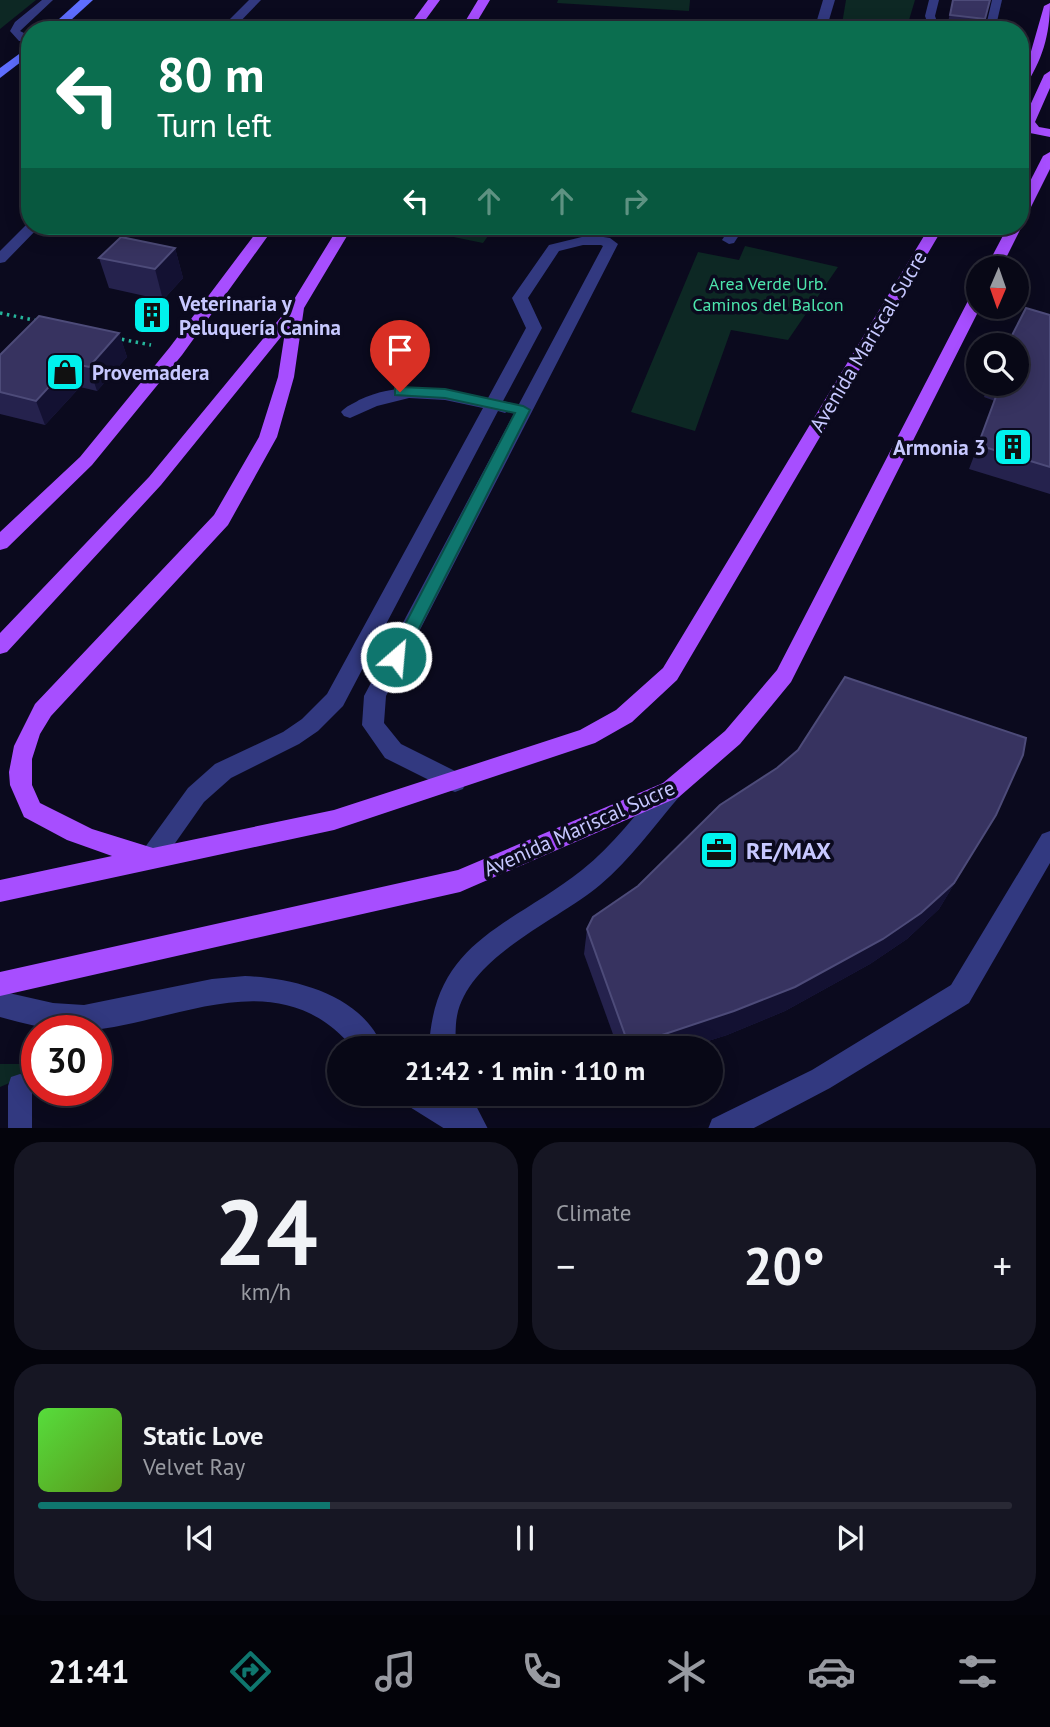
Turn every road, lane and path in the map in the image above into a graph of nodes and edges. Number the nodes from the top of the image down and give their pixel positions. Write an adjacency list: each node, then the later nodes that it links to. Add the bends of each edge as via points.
1 (48, 0): 10 (lane)
2 (88, 0): 11 (main road)
3 (255, 0): 12 (street)
4 (434, 0): 13 (main road)
5 (484, 0): 14 (main road)
6 (830, 0): 15 (street)
7 (934, 0): 16 (lane)
8 (997, 0): 17 (lane)
9 (1050, 6): 18 (main road)
10 (23, 21)
11 (64, 21)
12 (234, 21)
13 (419, 21)
14 (471, 21)
15 (823, 21)
16 (932, 21)
17 (992, 21)
18 (1044, 26): 19 (main road); 21 (main road)
19 (1050, 41)
20 (21, 56): 22 (main road)
21 (1029, 69)
22 (0, 74)
23 (1050, 75): 24 (main road)
24 (1029, 121)
25 (1029, 124): 26 (main road)
26 (1050, 133)
27 (1050, 156): 28 (main road)
28 (1029, 197)
29 (24, 235): 37 (street)
30 (261, 235): 45 (main road)
31 (341, 235): 38 (main road)
32 (732, 235): 35 (street)
33 (932, 235): 55 (main road, Avenida Mariscal Sucre, via 670,674 624,716 587,737)
34 (1010, 235): 36 (main road)
35 (729, 240)
36 (999, 256)
37 (0, 259)
38 (296, 308): 54 (main road, via 155,481); 58 (main road, via 286,377 268,437 221,520 43,710 27,737 20,763 20,782 33,811 83,839)
39 (0, 313): 41 (path)
40 (967, 319): 56 (main road, Avenida Mariscal Sucre, via 784,676 753,718)
41 (41, 321)
42 (534, 328): 43 (street); 43 (street, via 520,298 554,248 606,241 611,244); 46 (street)
43 (564, 335): 47 (street)
44 (108, 336): 45 (path)
45 (176, 351): 51 (main road, via 86,461)
46 (493, 405): 47 (street); 48 (street, via 445,394 400,392 383,395); 49 (street)
47 (523, 410): 50 (street)
48 (350, 412)
49 (450, 487): 50 (street); 52 (street)
50 (479, 497): 53 (street)
51 (0, 543)
52 (386, 607): 53 (street); 58 (street, via 344,687 323,713 291,738 223,771 196,795)
53 (417, 616): 55 (street, via 375,696 373,725 393,751)
54 (0, 646)
55 (455, 782): 58 (main road, Avenida Mariscal Sucre, via 334,820)
56 (671, 790): 60 (main road, Avenida Mariscal Sucre, via 460,881); 63 (street, via 594,875 492,945 467,968 456,984)
57 (1050, 841): 69 (street, via 960,994 821,1079)
58 (151, 858): 59 (main road, Avenida Mariscal Sucre)
59 (0, 891)
60 (0, 984)
61 (0, 1004): 62 (street, via 82,1018 202,992 256,990 317,1001)
62 (359, 1036)
63 (441, 1036)
64 (20, 1086): 67 (lane)
65 (433, 1106): 68 (street)
66 (462, 1106): 68 (street)
67 (20, 1128)
68 (474, 1128)
69 (724, 1128)

